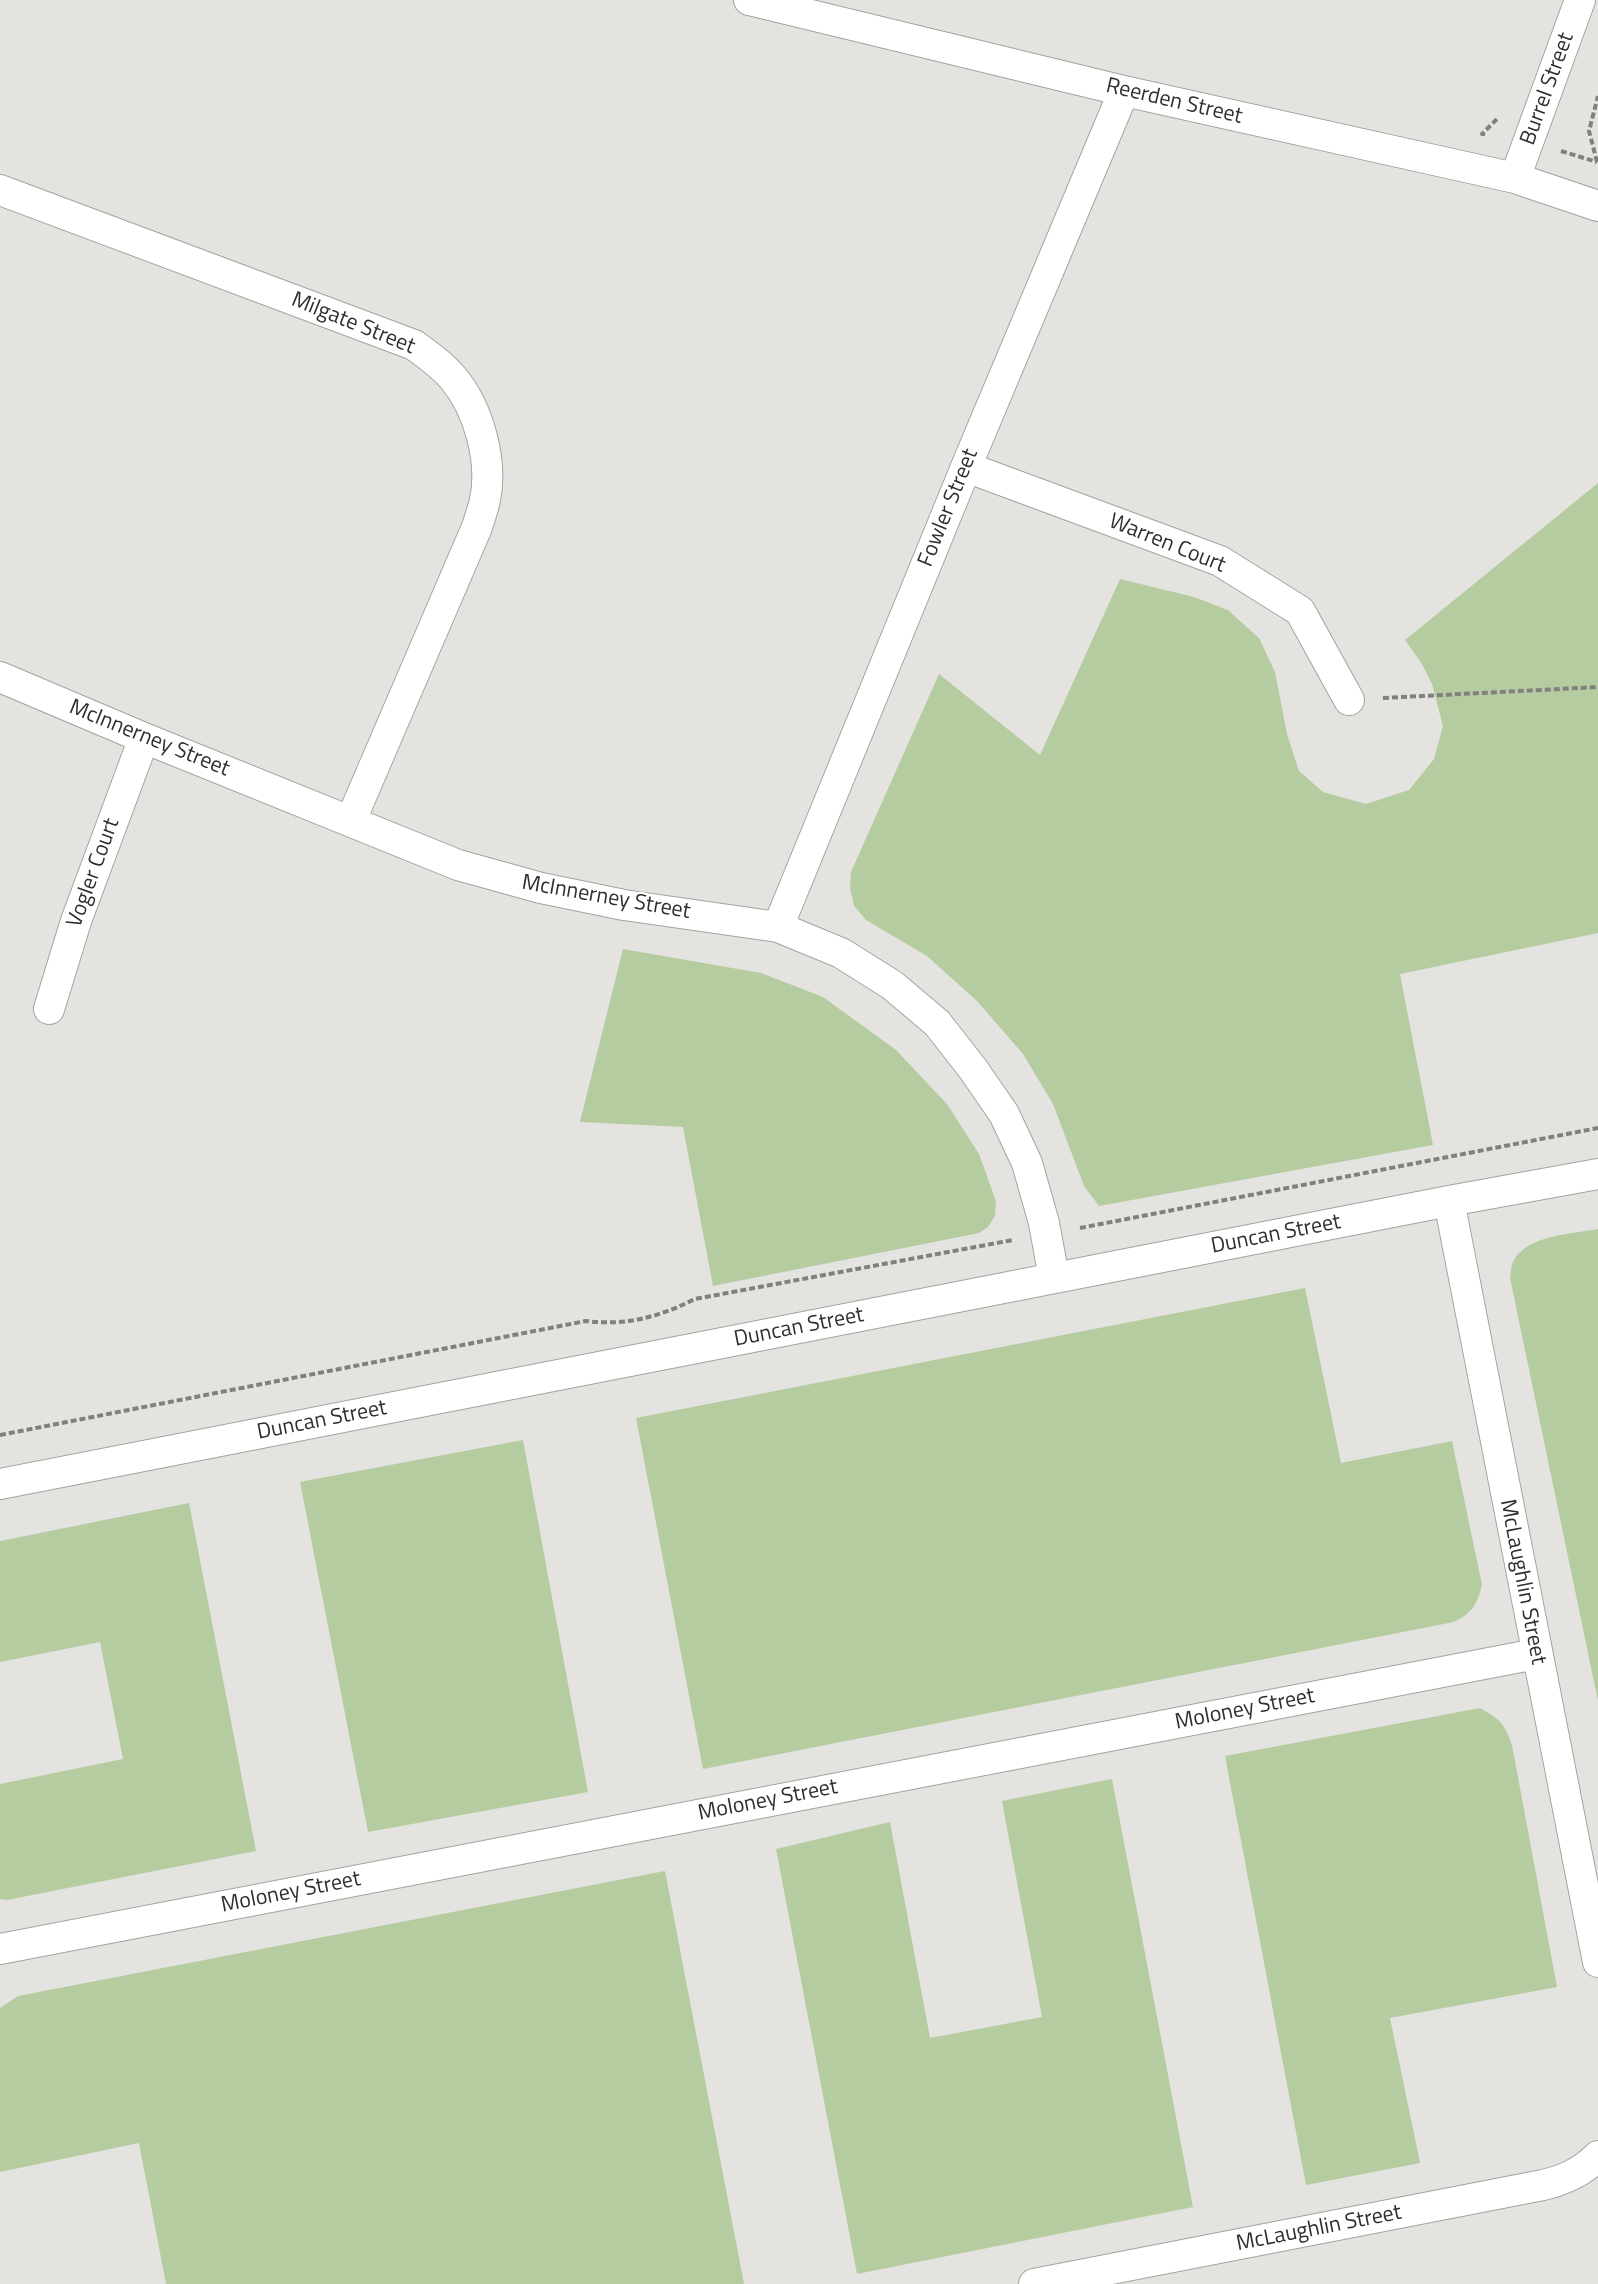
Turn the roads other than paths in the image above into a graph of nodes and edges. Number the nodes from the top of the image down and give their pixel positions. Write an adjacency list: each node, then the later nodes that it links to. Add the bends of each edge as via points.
1 (749, 0): 3 (street, Reerden Street)
2 (1580, 0): 4 (street, Burrel Street)
3 (1124, 91): 4 (street, Reerden Street); 7 (street, Fowler Street)
4 (1515, 178): 6 (street, Reerden Street)
5 (0, 190): 11 (street, Milgate Street, via 414,345 454,379 467,399 484,448 485,499 477,527)
6 (1598, 206)
7 (966, 467): 9 (street, Warren Court, via 1220,561 1300,611); 12 (street, Fowler Street)
8 (0, 677): 10 (street, McInnerney Street)
9 (1349, 700)
10 (144, 738): 11 (street, McInnerney Street); 13 (street, Vogler Court, via 76,921)
11 (351, 820): 12 (street, McInnerney Street, via 458,865 541,888 624,905)
12 (778, 927): 16 (street, McInnerney Street, via 841,953 892,985 937,1023 974,1069 1004,1114 1027,1163)
13 (50, 1010)
14 (1598, 1174): 15 (street, Duncan Street)
15 (1449, 1201): 16 (street, Duncan Street); 18 (street, McLaughlin Street)
16 (1054, 1278): 17 (street, Duncan Street)
17 (0, 1484)
18 (1536, 1654): 19 (street, Moloney Street); 20 (street, McLaughlin Street)
19 (0, 1949)
20 (1598, 1962)
21 (1598, 2156): 22 (street, McLaughlin Street, via 1561,2181)
22 (1034, 2284)

